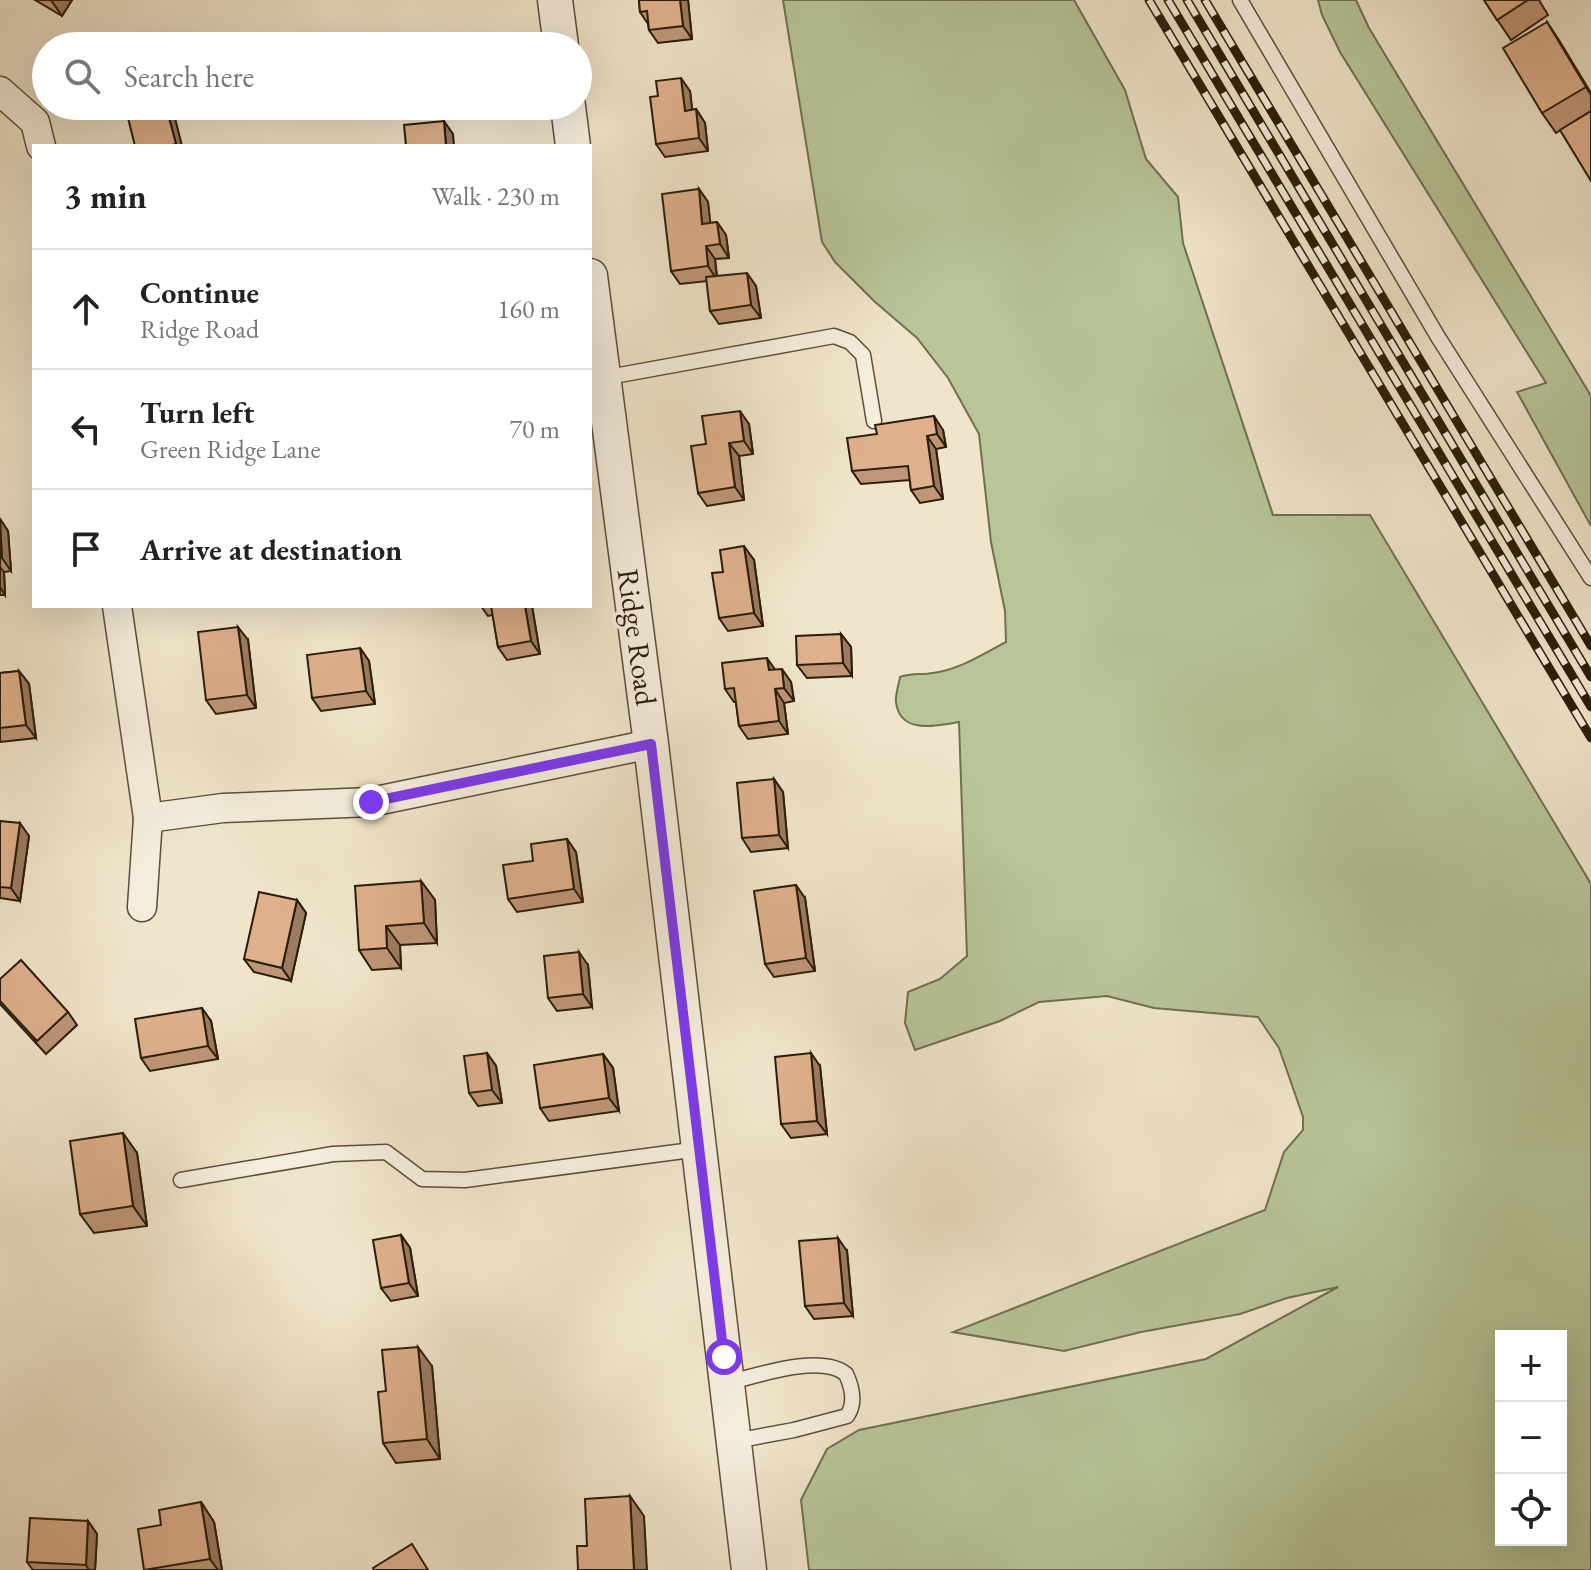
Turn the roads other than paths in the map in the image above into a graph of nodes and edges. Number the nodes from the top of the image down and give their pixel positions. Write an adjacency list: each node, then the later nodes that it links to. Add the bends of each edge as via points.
1 (555, 0): 3 (street)
2 (1240, 0): 13 (lane, via 1438,337)
3 (559, 32)
4 (0, 91): 5 (street)
5 (32, 119)
6 (33, 120): 8 (street)
7 (570, 120): 9 (street)
8 (40, 144)
9 (573, 144)
10 (592, 292): 11 (street, Ridge Road)
11 (603, 378): 12 (lane, via 834,336 863,355); 15 (street, Ridge Road)
12 (874, 421)
13 (1591, 578)
14 (117, 608): 16 (street)
15 (651, 744): 16 (street, via 371,802 223,808); 18 (street, Ridge Road)
16 (148, 818): 17 (street)
17 (142, 907)
18 (699, 1149): 19 (lane, via 465,1180 422,1179 386,1152 333,1154); 20 (street, Ridge Road)
19 (181, 1180)
20 (727, 1383): 21 (street, Ridge Road); 21 (lane, via 815,1365 832,1367 846,1374 853,1400 847,1416)
21 (734, 1441): 22 (street, Ridge Road)
22 (749, 1570)

